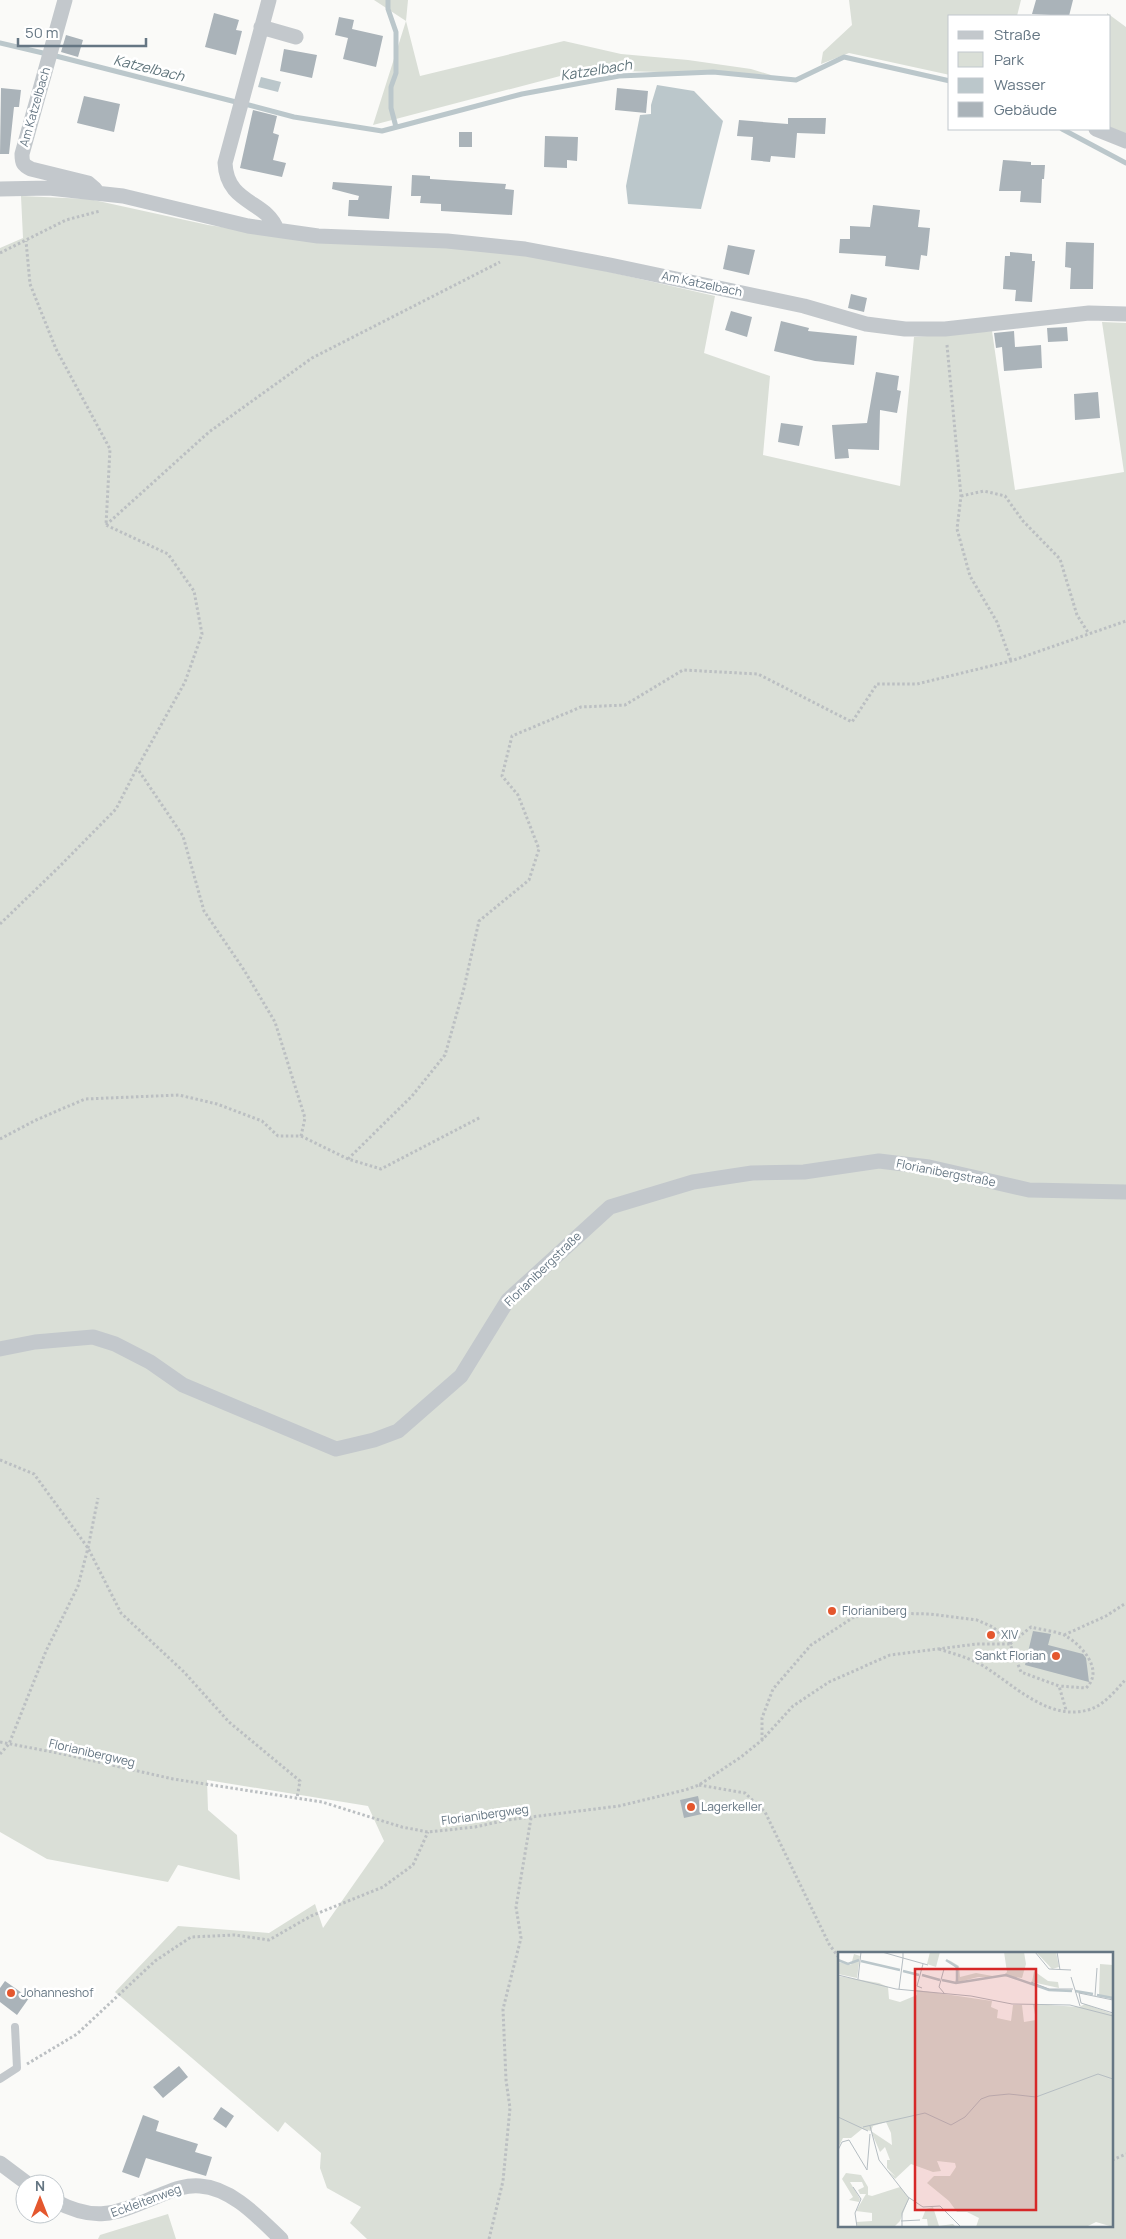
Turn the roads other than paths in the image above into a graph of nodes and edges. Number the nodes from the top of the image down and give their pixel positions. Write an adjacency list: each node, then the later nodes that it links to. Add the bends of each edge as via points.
1 (65, 0): 8 (street, Am Katzelbach, via 22,162 31,169 88,183)
2 (269, 0): 3 (street)
3 (261, 27): 4 (street); 9 (street, via 226,154 225,174 231,187 275,224)
4 (296, 37)
5 (1098, 130): 6 (street)
6 (1126, 141)
7 (0, 189): 8 (street, Am Katzelbach, via 49,188)
8 (97, 192): 9 (street, Am Katzelbach)
9 (277, 230): 10 (street, Am Katzelbach, via 318,236 447,241 525,249 804,306 866,324 905,329 945,329 1089,313)
10 (1126, 314)
11 (1126, 1192): 12 (street, Florianibergstraße, via 1029,1190 929,1167 879,1161 804,1172 752,1173 693,1182 610,1207 508,1300 461,1376 398,1431 336,1449 183,1386 150,1362 93,1337 35,1342)
12 (0, 1350)
13 (15, 2027): 14 (lane, via 17,2068)
14 (0, 2079)
15 (0, 2163): 16 (street)
16 (15, 2174)
17 (65, 2206): 18 (street, Eckleitenweg, via 76,2211 108,2215 176,2188 201,2186 234,2199)
18 (281, 2239)

